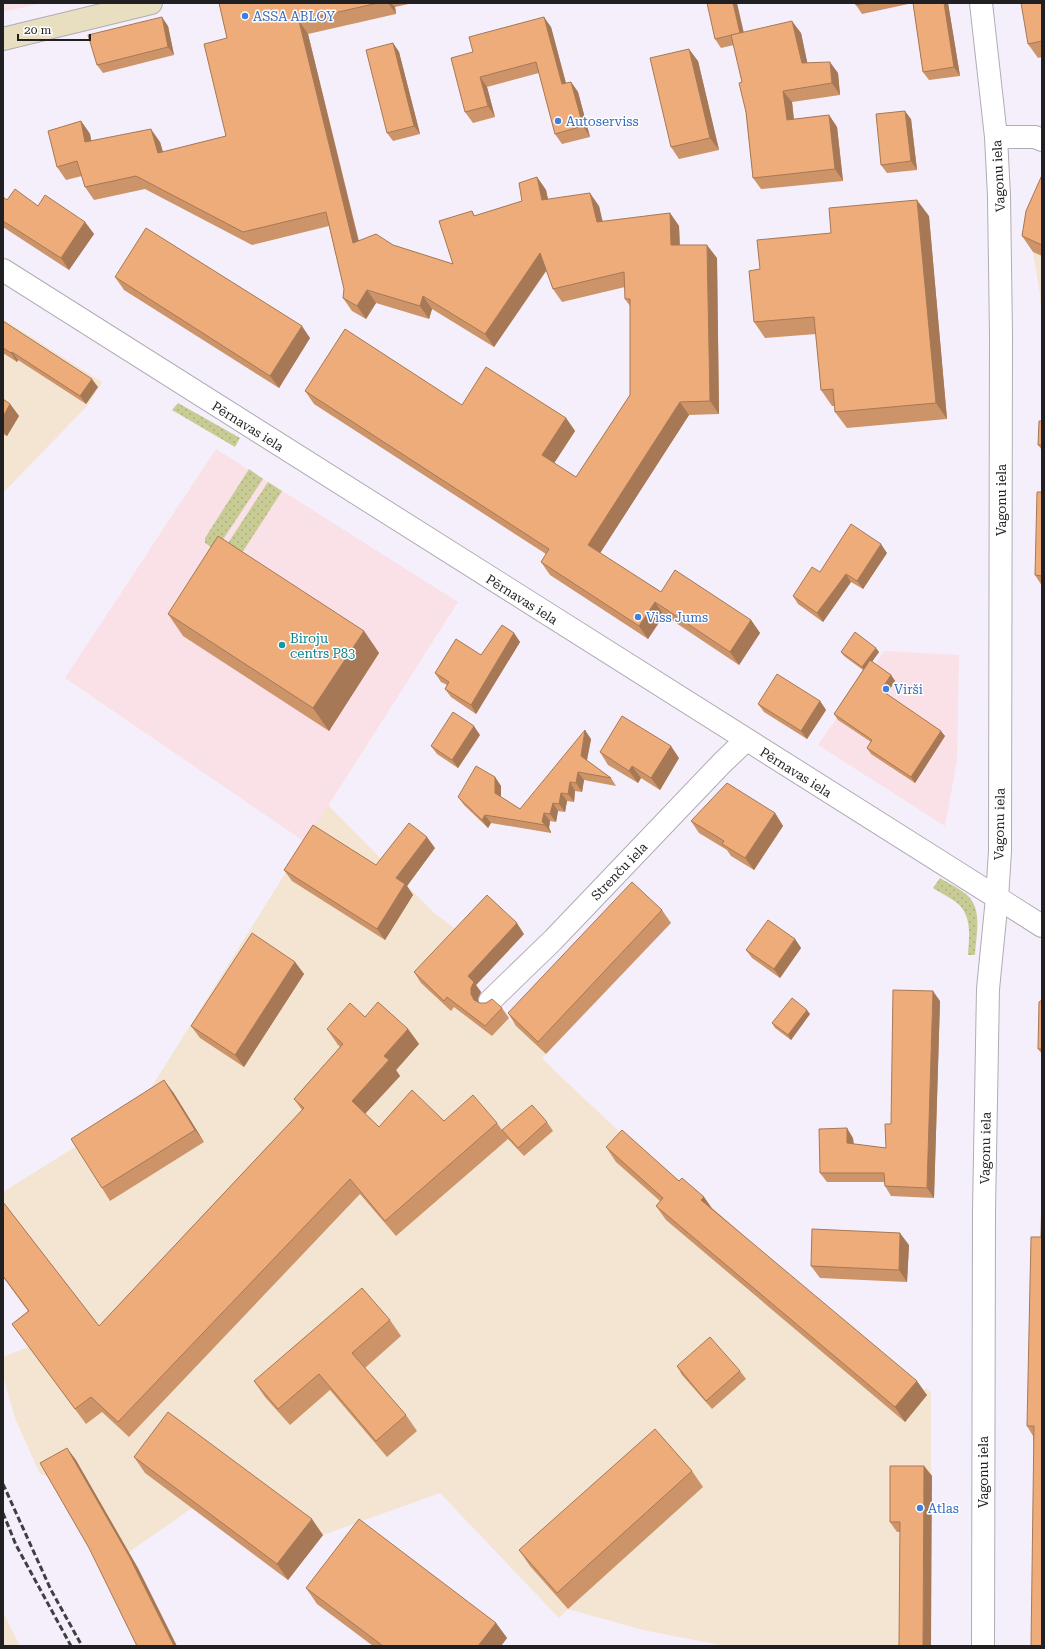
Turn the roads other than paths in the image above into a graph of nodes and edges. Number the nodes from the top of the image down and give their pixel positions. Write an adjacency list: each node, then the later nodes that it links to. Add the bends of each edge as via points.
1 (151, 3): 3 (street)
2 (981, 3): 4 (street, Vagonu iela)
3 (3, 39)
4 (996, 137): 5 (street, via 1035,137); 8 (street, Vagonu iela, via 1001,334 1000,843)
5 (1042, 140)
6 (3, 270): 7 (street, Pērnavas iela)
7 (746, 740): 8 (street, Pērnavas iela); 10 (street, Strenču iela, via 553,940)
8 (997, 898): 9 (street, Pērnavas iela); 11 (street, Vagonu iela, via 988,989 984,1211)
9 (1042, 926)
10 (490, 1001)
11 (983, 1646)

